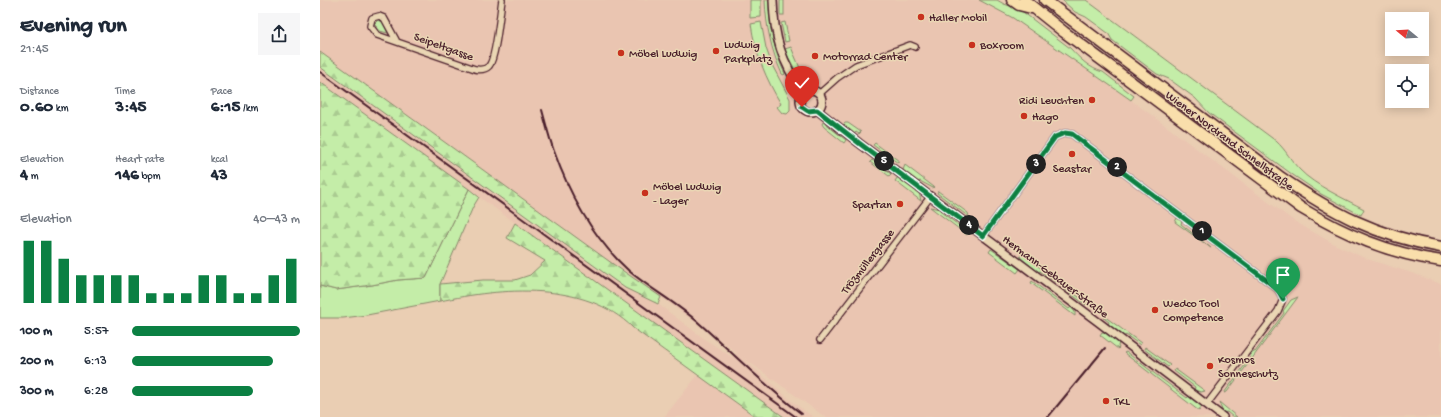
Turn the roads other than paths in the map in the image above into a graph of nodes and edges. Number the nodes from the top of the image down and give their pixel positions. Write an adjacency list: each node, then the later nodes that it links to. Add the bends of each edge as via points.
1 (502, 0): 9 (street, Seipeltgasse, via 493,58 484,69 475,69)
2 (773, 0): 11 (street, Hermann-Gebauer-Straße, via 779,48 790,75)
3 (1012, 0): 7 (highway, via 1019,5)
4 (1024, 0): 7 (highway, Wiener Nordrand Schnellstraße)
5 (1045, 0): 8 (highway, Wiener Nordrand Schnellstraße)
6 (1054, 0): 8 (highway)
7 (1033, 8): 17 (highway, Wiener Nordrand Schnellstraße, via 1301,208 1359,239 1401,253)
8 (1063, 13): 16 (highway, Wiener Nordrand Schnellstraße, via 1279,176 1318,202 1378,231)
9 (396, 40): 9 (street, Seipeltgasse, via 384,18 372,18 370,26 375,33)
10 (915, 47): 12 (street, via 910,45 856,65)
11 (803, 94): 12 (street, via 809,90); 13 (street, Hermann-Gebauer-Straße, via 800,102 803,109 810,112)
12 (819, 94): 13 (street, via 821,103)
13 (817, 110): 14 (street, Hermann-Gebauer-Straße)
14 (931, 196): 15 (street, Hermann-Gebauer-Straße); 18 (street, Trözmüllergasse)
15 (983, 236): 19 (street, Hermann-Gebauer-Straße); 19 (street, via 1055,137 1065,133 1072,134 1278,289 1283,299 1278,311)
16 (1441, 247)
17 (1441, 261)
18 (820, 340)
19 (1207, 404): 20 (street, Hermann-Gebauer-Straße)
20 (1223, 417)

